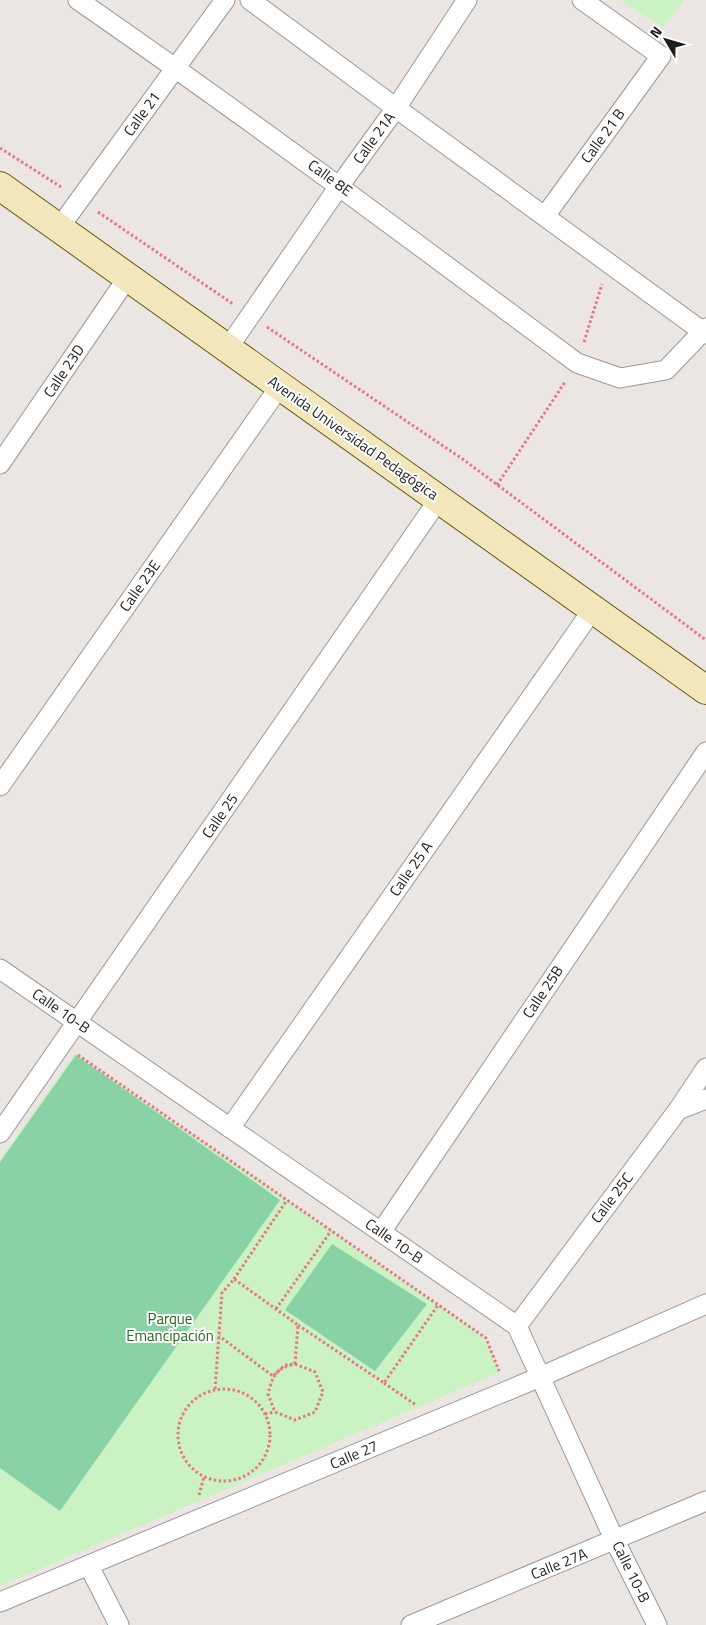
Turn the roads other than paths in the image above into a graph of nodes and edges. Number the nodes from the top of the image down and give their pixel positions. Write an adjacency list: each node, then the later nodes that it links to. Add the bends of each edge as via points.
1 (78, 0): 6 (street, Calle 8E)
2 (225, 0): 6 (street, Calle 21)
3 (250, 0): 7 (street)
4 (467, 0): 7 (street, Calle 21A)
5 (582, 0): 10 (street, Calle 21 B, via 661,56)
6 (176, 68): 8 (street, Calle 8E); 11 (street, Calle 21)
7 (396, 108): 8 (street, Calle 21A); 10 (street)
8 (340, 185): 13 (street, Calle 8E, via 578,363 620,378 666,370); 14 (street, Calle 21A)
9 (0, 186): 11 (street, Avenida Universidad Pedagógica)
10 (545, 216): 13 (street)
11 (58, 228): 12 (street, Avenida Universidad Pedagógica)
12 (128, 277): 14 (street, Avenida Universidad Pedagógica); 16 (street, Calle 23D)
13 (705, 331)
14 (228, 348): 15 (street, Avenida Universidad Pedagógica)
15 (280, 386): 17 (street, Avenida Universidad Pedagógica); 21 (street, Calle 23E)
16 (0, 464)
17 (439, 499): 18 (street, Avenida Universidad Pedagógica); 23 (street, Calle 25)
18 (592, 609): 19 (street, Avenida Universidad Pedagógica); 27 (street, Calle 25 A)
19 (706, 690)
20 (706, 752): 29 (street, Calle 25B)
21 (0, 786)
22 (0, 969): 23 (street, Calle 10-B)
23 (77, 1022): 27 (street, Calle 10-B); 28 (street, Calle 25)
24 (706, 1068): 26 (street, Calle 25C)
25 (706, 1099): 26 (street)
26 (678, 1110): 31 (street, Calle 25C)
27 (230, 1128): 29 (street, Calle 10-B)
28 (0, 1133)
29 (380, 1232): 31 (street, Calle 10-B)
30 (706, 1304): 32 (street, Calle 27)
31 (517, 1326): 32 (street, Calle 10-B)
32 (540, 1377): 34 (street, Calle 10-B); 35 (street, Calle 27)
33 (706, 1502): 34 (street, Calle 27A)
34 (615, 1541): 38 (street, Calle 27A); 39 (street, Calle 10-B)
35 (89, 1566): 36 (street, Calle 27); 37 (street)
36 (0, 1602)
37 (120, 1625)
38 (411, 1625)
39 (657, 1625)

